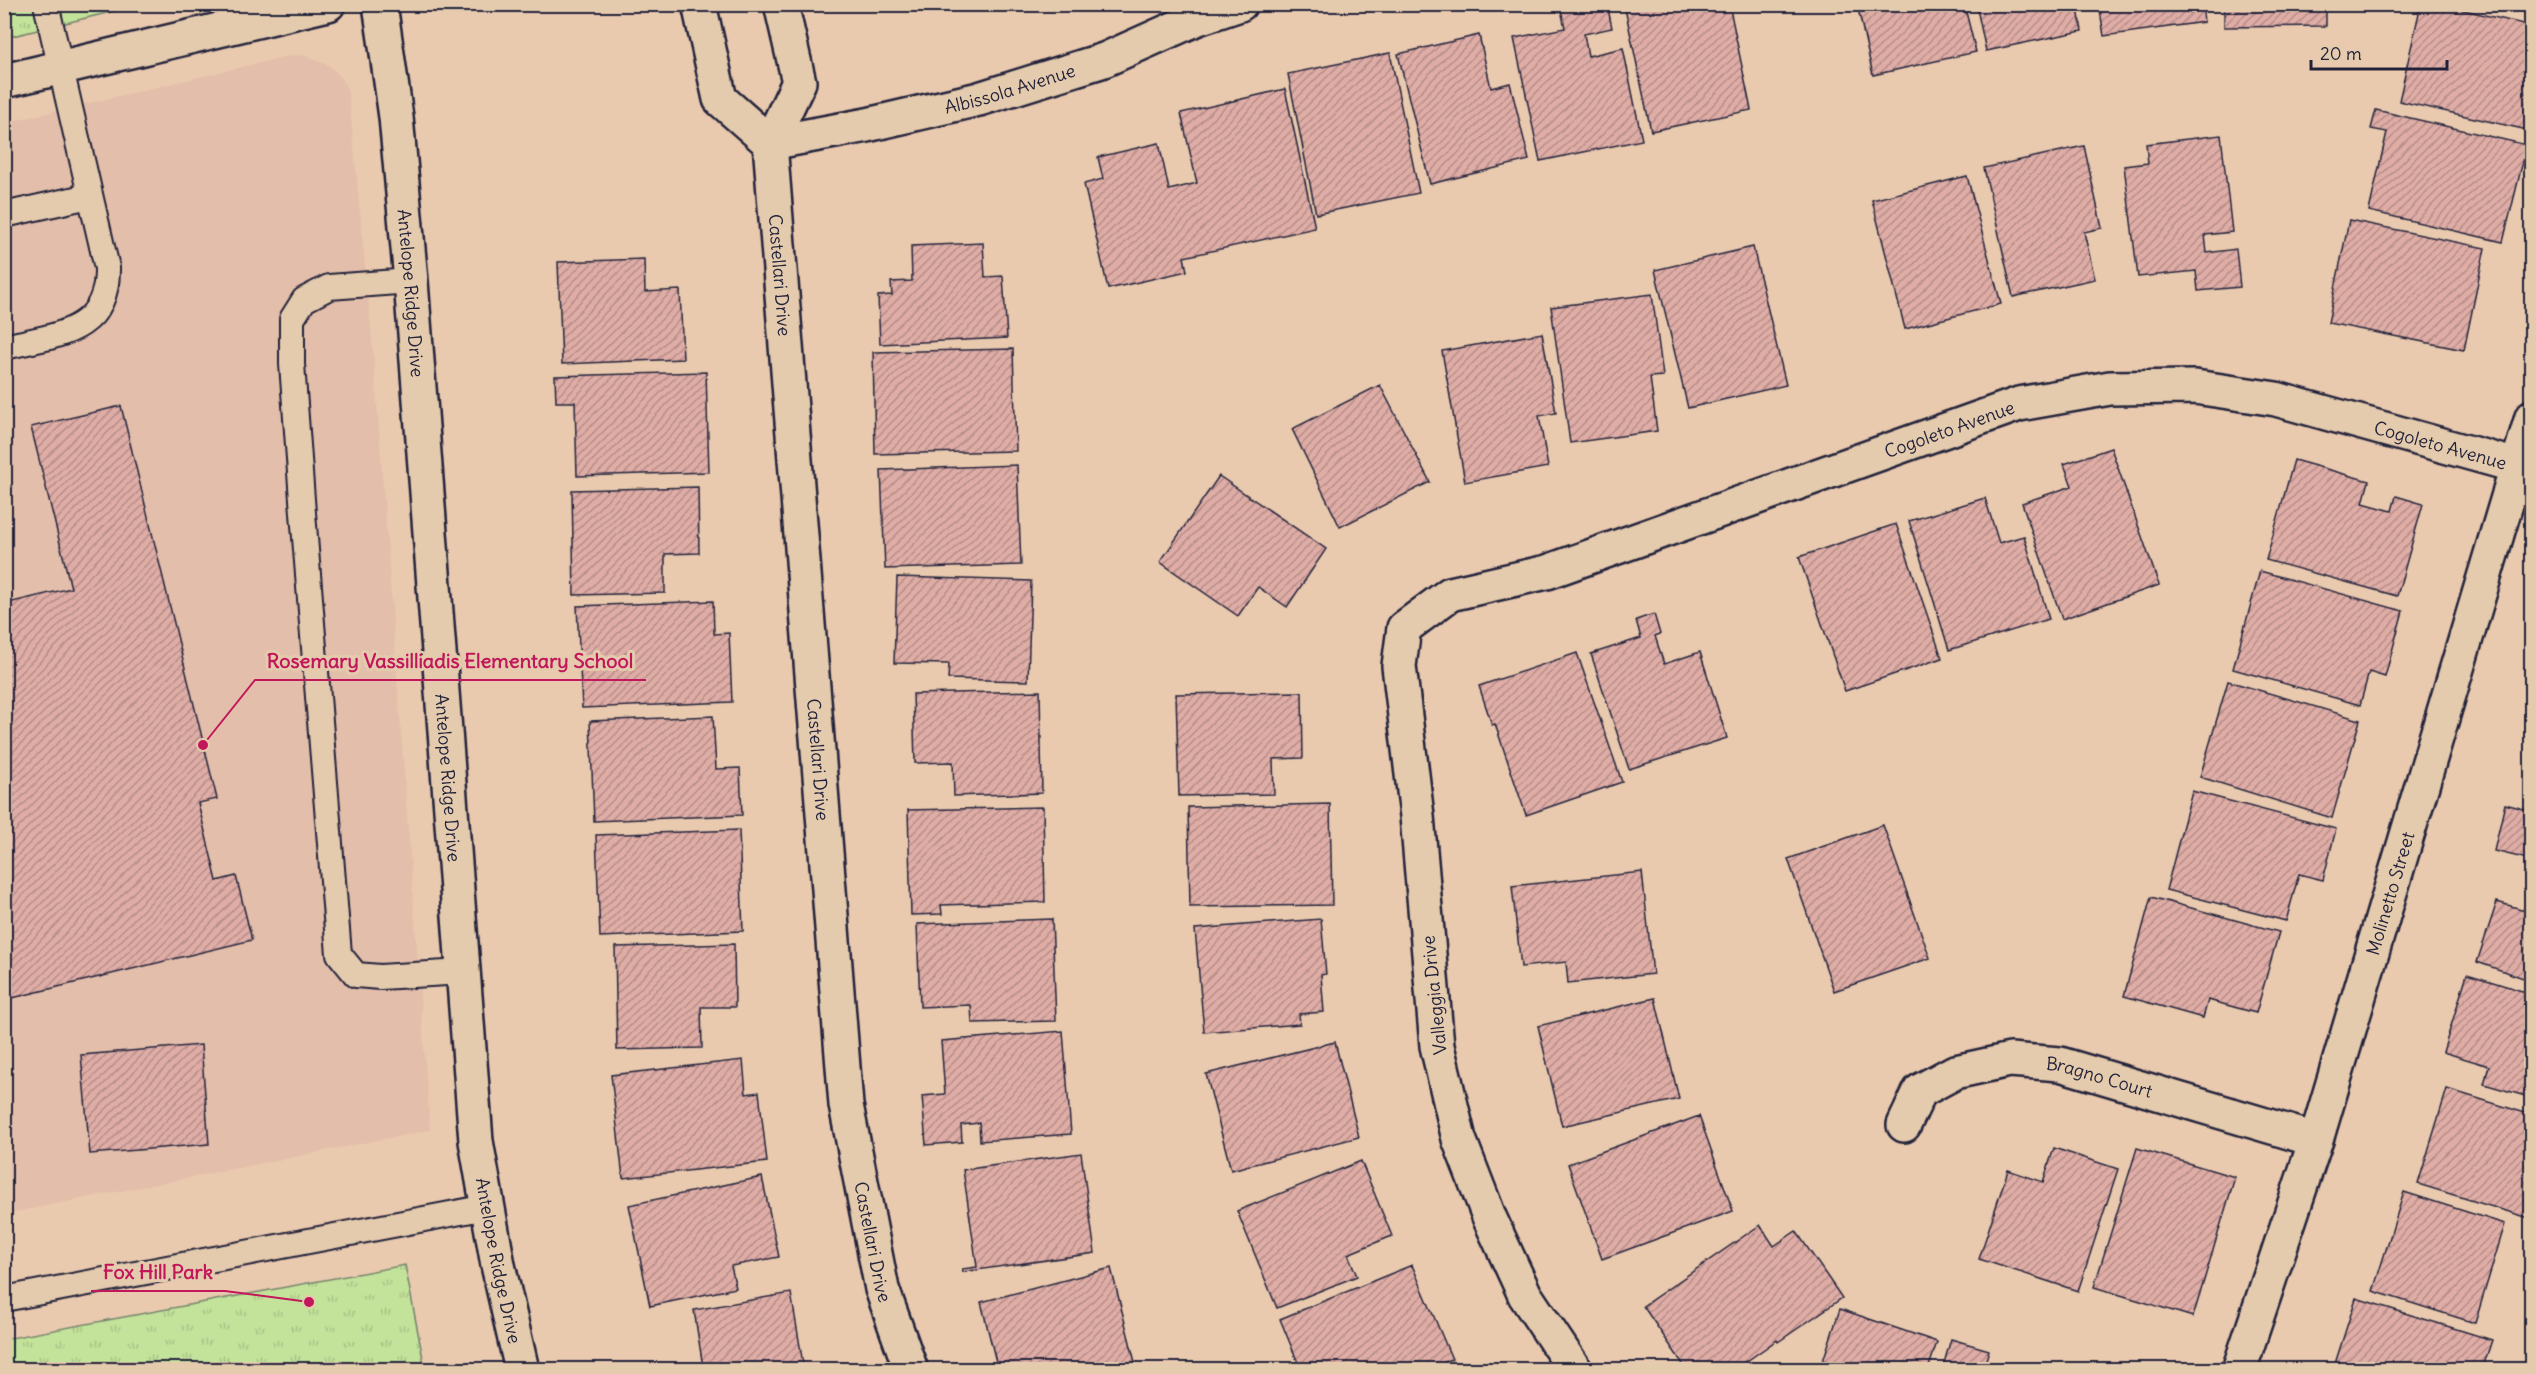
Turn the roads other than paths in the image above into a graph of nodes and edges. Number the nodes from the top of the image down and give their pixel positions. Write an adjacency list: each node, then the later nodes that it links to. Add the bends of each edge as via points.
1 (46, 4): 7 (lane)
2 (328, 4): 7 (street)
3 (380, 4): 12 (street, Antelope Ridge Drive, via 396,117)
4 (699, 4): 9 (street, via 720,99)
5 (781, 4): 9 (street, Castellari Drive, via 799,82)
6 (1240, 4): 9 (street, Albissola Avenue, via 1198,18 1104,60 979,99)
7 (60, 67): 8 (street); 10 (lane)
8 (4, 81)
9 (770, 143): 23 (street, Castellari Drive, via 846,1105 882,1289)
10 (89, 196): 11 (lane); 13 (lane, via 107,268 108,286 102,302 94,316 66,333)
11 (4, 215)
12 (411, 281): 17 (street, Antelope Ridge Drive); 17 (lane, via 330,286 304,300 292,319 302,501 339,954 356,975)
13 (4, 347)
14 (2532, 417): 15 (street, Molinetto Street)
15 (2517, 466): 16 (street, Cogoleto Avenue, via 2276,399 2195,387 2110,388 2019,404 1547,572 1450,594); 19 (street, Molinetto Street)
16 (1404, 628): 24 (street, Valleggia Drive, via 1399,666 1437,1046 1459,1139 1490,1219 1525,1295)
17 (463, 972): 20 (street, Antelope Ridge Drive, via 476,1141)
18 (1904, 1125): 19 (street, Bragno Court, via 1920,1091 1955,1072 2010,1060 2060,1064)
19 (2316, 1140): 25 (street, Molinetto Street)
20 (487, 1207): 21 (lane); 22 (street, Antelope Ridge Drive)
21 (4, 1299)
22 (522, 1370)
23 (911, 1370)
24 (1575, 1370)
25 (2239, 1370)

